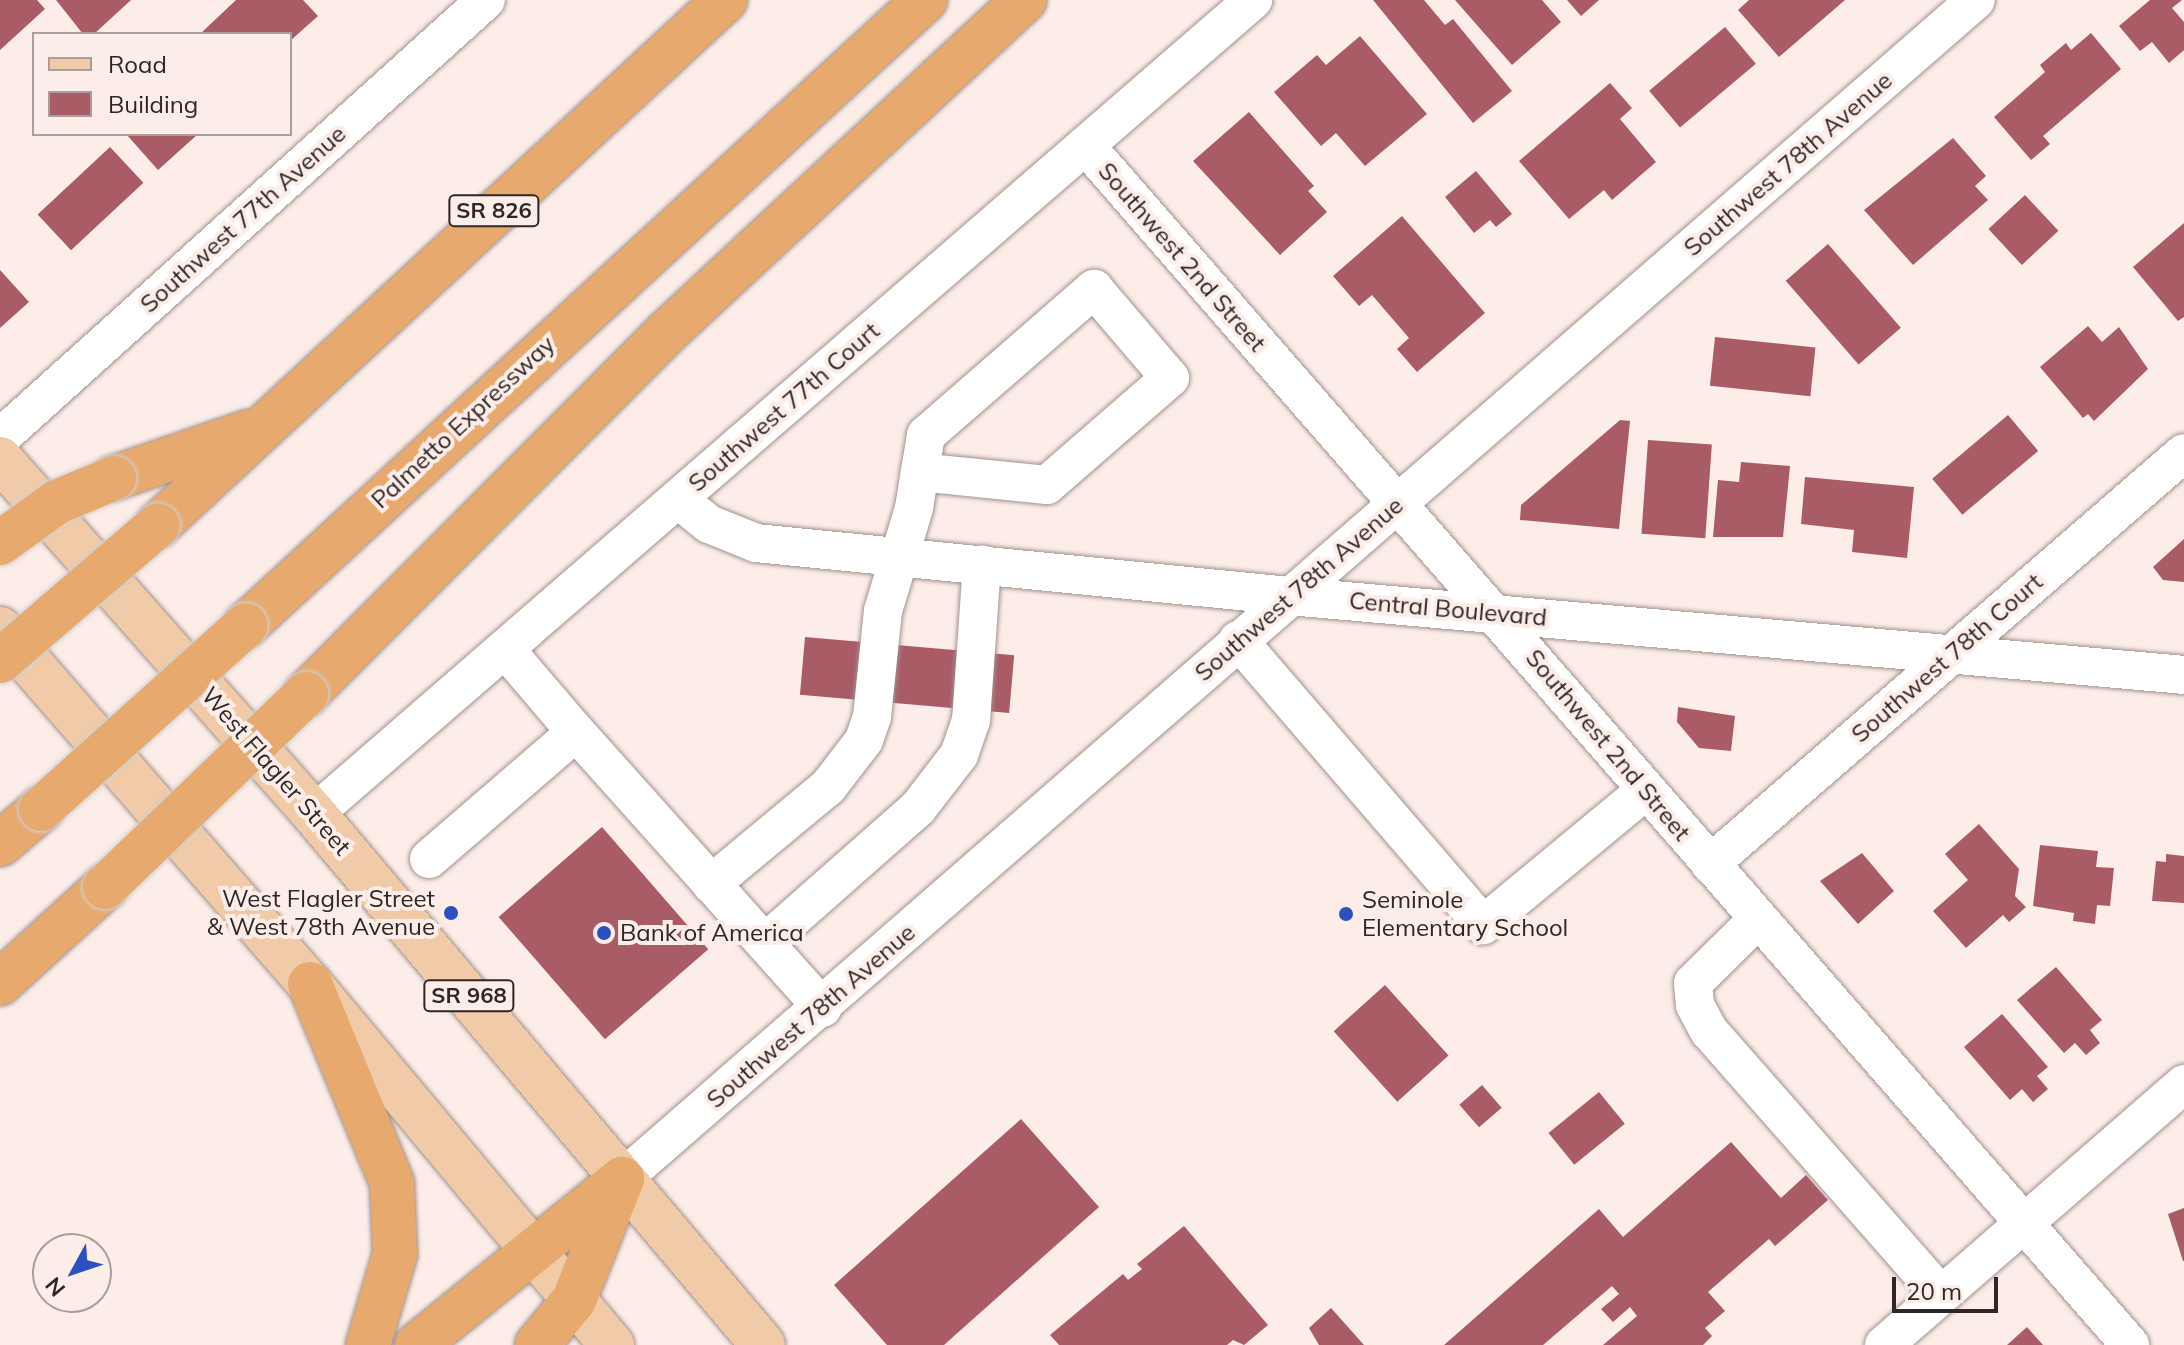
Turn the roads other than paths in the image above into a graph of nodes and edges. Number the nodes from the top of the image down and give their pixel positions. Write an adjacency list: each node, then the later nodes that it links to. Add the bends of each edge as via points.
1 (486, 0): 9 (street, Southwest 77th Avenue)
2 (725, 0): 8 (highway, SR 826)
3 (925, 0): 29 (highway, Palmetto Expressway, bridge, via 246,625)
4 (1024, 0): 35 (highway, bridge, via 667,332 306,694)
5 (1253, 0): 7 (street, Southwest 77th Court)
6 (1976, 0): 14 (street, Southwest 78th Avenue)
7 (1086, 146): 13 (street, Southwest 77th Court); 14 (street, Southwest 2nd Street)
8 (266, 426): 15 (highway, bridge, via 57,502); 24 (highway, SR 826, bridge)
9 (0, 438)
10 (2184, 453): 23 (street, Southwest 78th Court)
11 (0, 459): 28 (main road, West Flagler Street / SR 968)
12 (920, 472): 12 (street, via 926,435 1094,289 1170,378 1047,485); 16 (street)
13 (678, 499): 16 (street, Central Boulevard, via 709,524 756,543); 22 (street, Southwest 77th Court)
14 (1398, 504): 18 (street, Southwest 78th Avenue); 19 (street, Southwest 2nd Street)
15 (0, 543)
16 (897, 556): 17 (street, Central Boulevard); 32 (street, via 883,611 872,717 864,740 828,787)
17 (982, 564): 18 (street, Central Boulevard); 34 (street, via 971,721 959,755 918,808)
18 (1289, 596): 19 (street, Central Boulevard); 21 (street, Southwest 78th Avenue)
19 (1495, 613): 23 (street, Central Boulevard); 27 (street, Southwest 2nd Street)
20 (0, 629): 36 (main road)
21 (1238, 640): 27 (street, via 1483,925); 37 (street, Southwest 78th Avenue)
22 (505, 649): 26 (street); 28 (street, Southwest 77th Court)
23 (1953, 653): 25 (street, Central Boulevard); 31 (street, Southwest 78th Court)
24 (0, 661)
25 (2184, 675)
26 (576, 732): 30 (street); 32 (street)
27 (1646, 790): 31 (street, Southwest 2nd Street)
28 (314, 814): 39 (main road, West Flagler Street / SR 968)
29 (0, 844)
30 (429, 859)
31 (1710, 864): 33 (street, Southwest 2nd Street)
32 (711, 884): 34 (street)
33 (1758, 919): 40 (street, Southwest 2nd Street); 42 (street, via 1693,983 1695,1005 1709,1031)
34 (765, 943): 37 (street)
35 (0, 983)
36 (310, 984): 41 (main road); 44 (highway, via 392,1183 395,1254)
37 (823, 1008): 39 (street, Southwest 78th Avenue)
38 (2184, 1084): 40 (street)
39 (622, 1179): 41 (highway); 43 (highway); 48 (main road, West Flagler Street / SR 968)
40 (2024, 1224): 42 (street); 50 (street, Southwest 2nd Street)
41 (531, 1249): 43 (main road); 45 (highway)
42 (1941, 1295): 49 (street)
43 (574, 1300): 46 (highway); 47 (main road)
44 (368, 1345)
45 (417, 1345)
46 (537, 1345)
47 (612, 1345)
48 (763, 1345)
49 (1884, 1345)
50 (2130, 1345)

